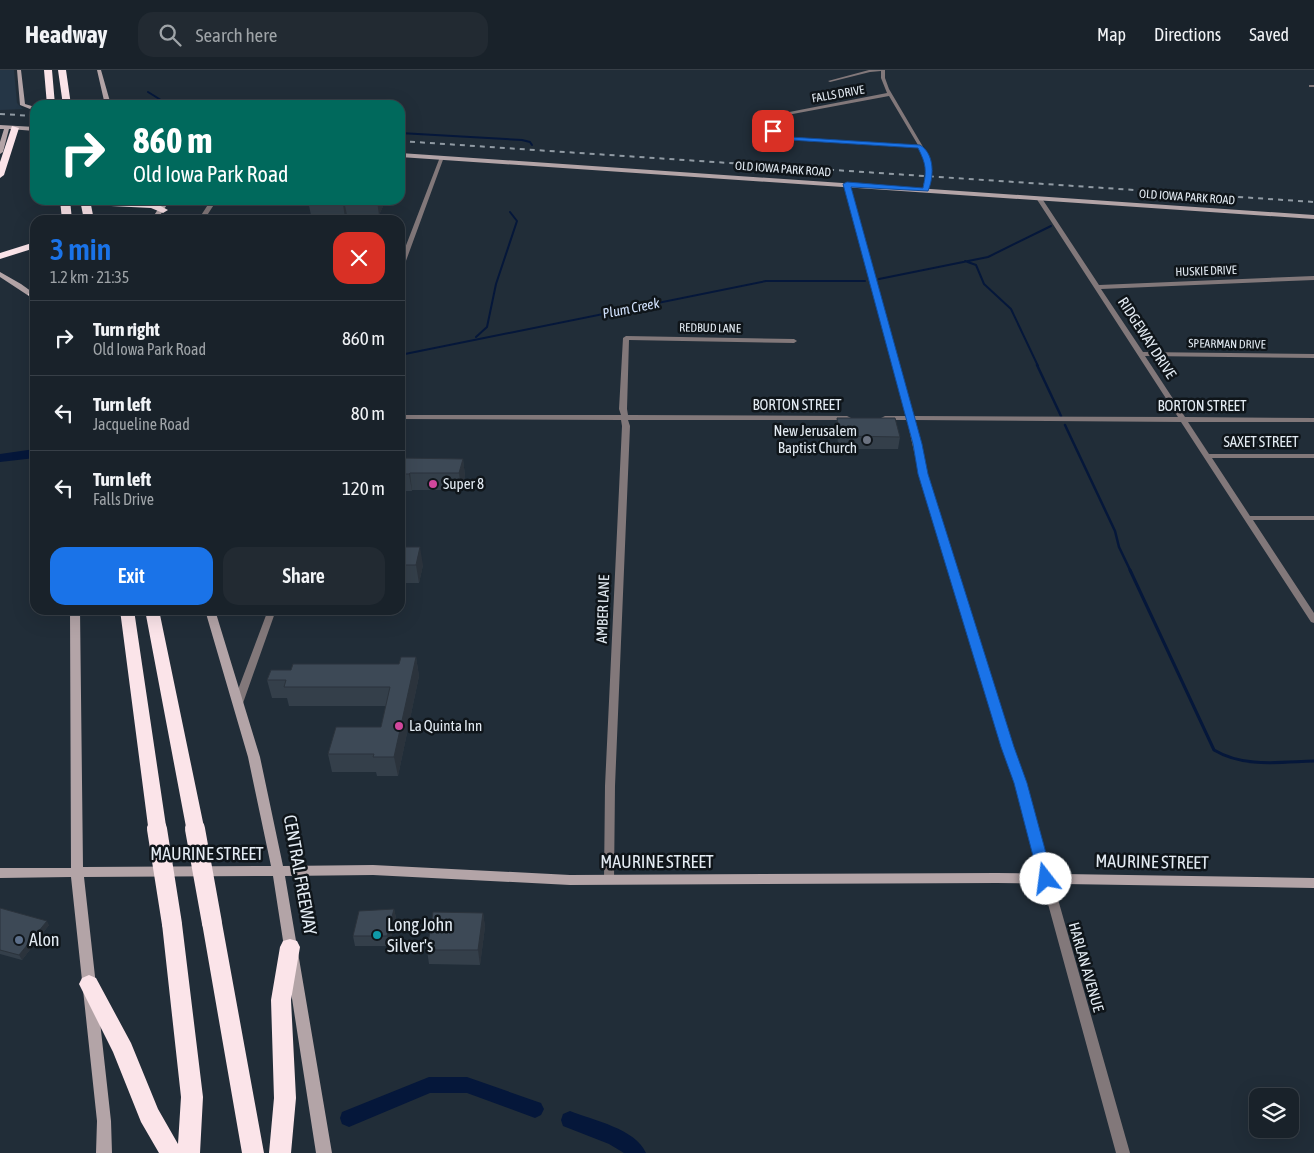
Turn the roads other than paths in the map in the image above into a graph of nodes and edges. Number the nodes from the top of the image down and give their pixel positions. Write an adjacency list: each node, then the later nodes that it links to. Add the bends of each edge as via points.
1 (19, 70): 13 (main road, via 23,105)
2 (48, 70): 10 (highway)
3 (62, 70): 8 (highway)
4 (68, 70): 8 (highway)
5 (99, 70): 12 (main road)
6 (882, 70): 7 (street); 9 (street)
7 (830, 81)
8 (64, 82): 11 (highway)
9 (890, 94): 17 (street); 17 (street, FALLS DRIVE, via 781,115 774,119 771,127 778,136 790,138)
10 (51, 100)
11 (66, 100)
12 (107, 100)
13 (30, 107)
14 (0, 126): 15 (main road)
15 (11, 127): 16 (main road); 18 (main road); 21 (highway)
16 (30, 129)
17 (920, 147): 23 (street, via 930,168)
18 (0, 152)
19 (405, 155): 20 (main road, OLD IOWA PARK ROAD)
20 (442, 157): 22 (main road, OLD IOWA PARK ROAD); 34 (street)
21 (0, 175)
22 (847, 184): 23 (main road, OLD IOWA PARK ROAD); 47 (street, HARLAN AVENUE)
23 (925, 190): 24 (main road, OLD IOWA PARK ROAD)
24 (1039, 198): 29 (main road, OLD IOWA PARK ROAD); 37 (street, RIDGEWAY DRIVE)
25 (154, 205): 27 (highway)
26 (165, 205): 27 (main road)
27 (163, 210): 28 (main road)
28 (158, 215)
29 (1314, 217)
30 (30, 247): 32 (highway)
31 (0, 248): 32 (highway)
32 (24, 249): 33 (highway)
33 (0, 256)
34 (405, 257)
35 (0, 274): 38 (main road)
36 (1314, 278): 37 (street, HUSKIE DRIVE)
37 (1098, 287): 41 (street, RIDGEWAY DRIVE)
38 (30, 293)
39 (626, 338): 40 (street, REDBUD LANE); 44 (street, AMBER LANE)
40 (794, 341)
41 (1140, 354): 42 (street, SPEARMAN DRIVE); 48 (street, RIDGEWAY DRIVE)
42 (1314, 356)
43 (405, 417): 44 (street, BORTON STREET)
44 (625, 417): 45 (street, BORTON STREET); 65 (street, AMBER LANE)
45 (853, 418)
46 (872, 418): 47 (street, BORTON STREET)
47 (910, 418): 48 (street, BORTON STREET); 64 (street, HARLAN AVENUE, via 923,474 1020,783)
48 (1184, 420): 49 (street, BORTON STREET); 50 (street, RIDGEWAY DRIVE)
49 (1314, 420)
50 (1208, 456): 51 (street, SAXET STREET); 52 (street, RIDGEWAY DRIVE)
51 (1314, 456)
52 (1248, 518): 53 (street); 59 (street, RIDGEWAY DRIVE)
53 (1314, 518)
54 (74, 615): 62 (main road)
55 (128, 615): 71 (highway, bridge, via 172,924 192,1097)
56 (153, 615): 72 (highway, bridge, via 195,827)
57 (212, 615): 60 (main road, CENTRAL FREEWAY)
58 (270, 615): 60 (street)
59 (1314, 620)
60 (238, 703): 61 (main road, CENTRAL FREEWAY, via 254,757)
61 (278, 871): 62 (main road, MAURINE STREET); 65 (main road, MAURINE STREET, via 373,870); 67 (main road, CENTRAL FREEWAY)
62 (77, 872): 63 (main road, MAURINE STREET); 68 (main road)
63 (0, 873)
64 (1046, 879): 65 (main road, MAURINE STREET); 66 (main road, MAURINE STREET); 75 (street, HARLAN AVENUE)
65 (609, 880)
66 (1314, 883)
67 (290, 947): 73 (highway, via 281,1000 285,1098); 74 (main road, CENTRAL FREEWAY)
68 (89, 984): 69 (main road, via 104,1121); 70 (highway, via 123,1050 149,1115)
69 (104, 1153)
70 (171, 1153)
71 (190, 1153)
72 (253, 1153)
73 (280, 1153)
74 (324, 1153)
75 (1123, 1153)

